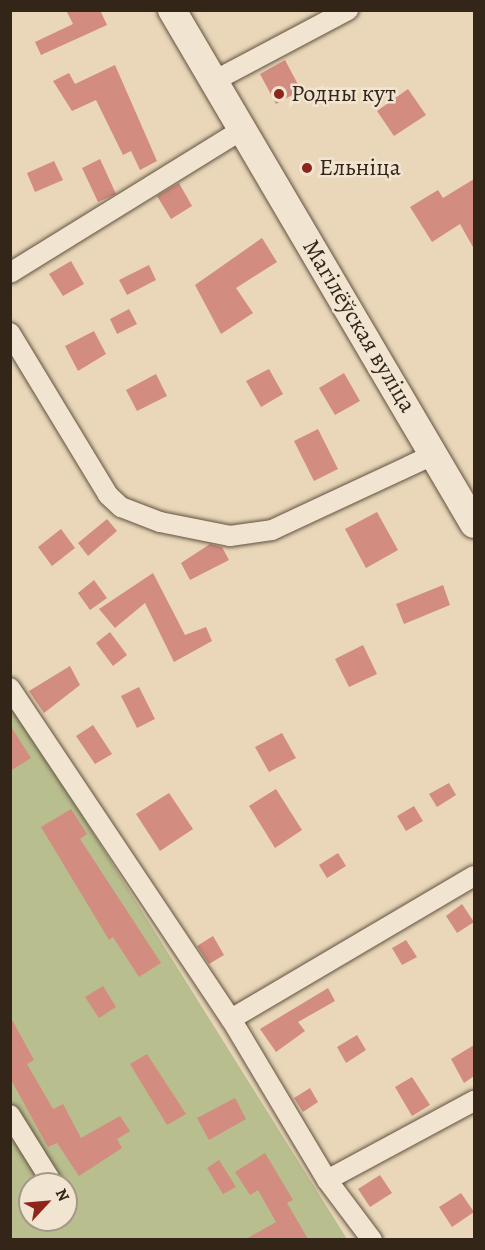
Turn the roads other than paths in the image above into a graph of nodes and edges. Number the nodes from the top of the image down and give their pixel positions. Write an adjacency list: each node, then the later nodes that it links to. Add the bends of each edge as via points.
1 (172, 10): 3 (main road, Магілёўская вуліца)
2 (348, 10): 3 (street)
3 (214, 81): 4 (main road, Магілёўская вуліца)
4 (243, 129): 5 (street); 7 (main road, Магілёўская вуліца)
5 (10, 273)
6 (10, 333): 7 (street, via 108,495 121,507 160,522 230,536 272,530)
7 (435, 454): 8 (main road, Магілёўская вуліца)
8 (474, 524)
9 (10, 688): 11 (street)
10 (474, 876): 11 (street)
11 (231, 1019): 15 (street)
12 (474, 1101): 15 (street)
13 (10, 1115): 14 (street)
14 (46, 1172)
15 (327, 1180): 16 (street)
16 (372, 1239)

